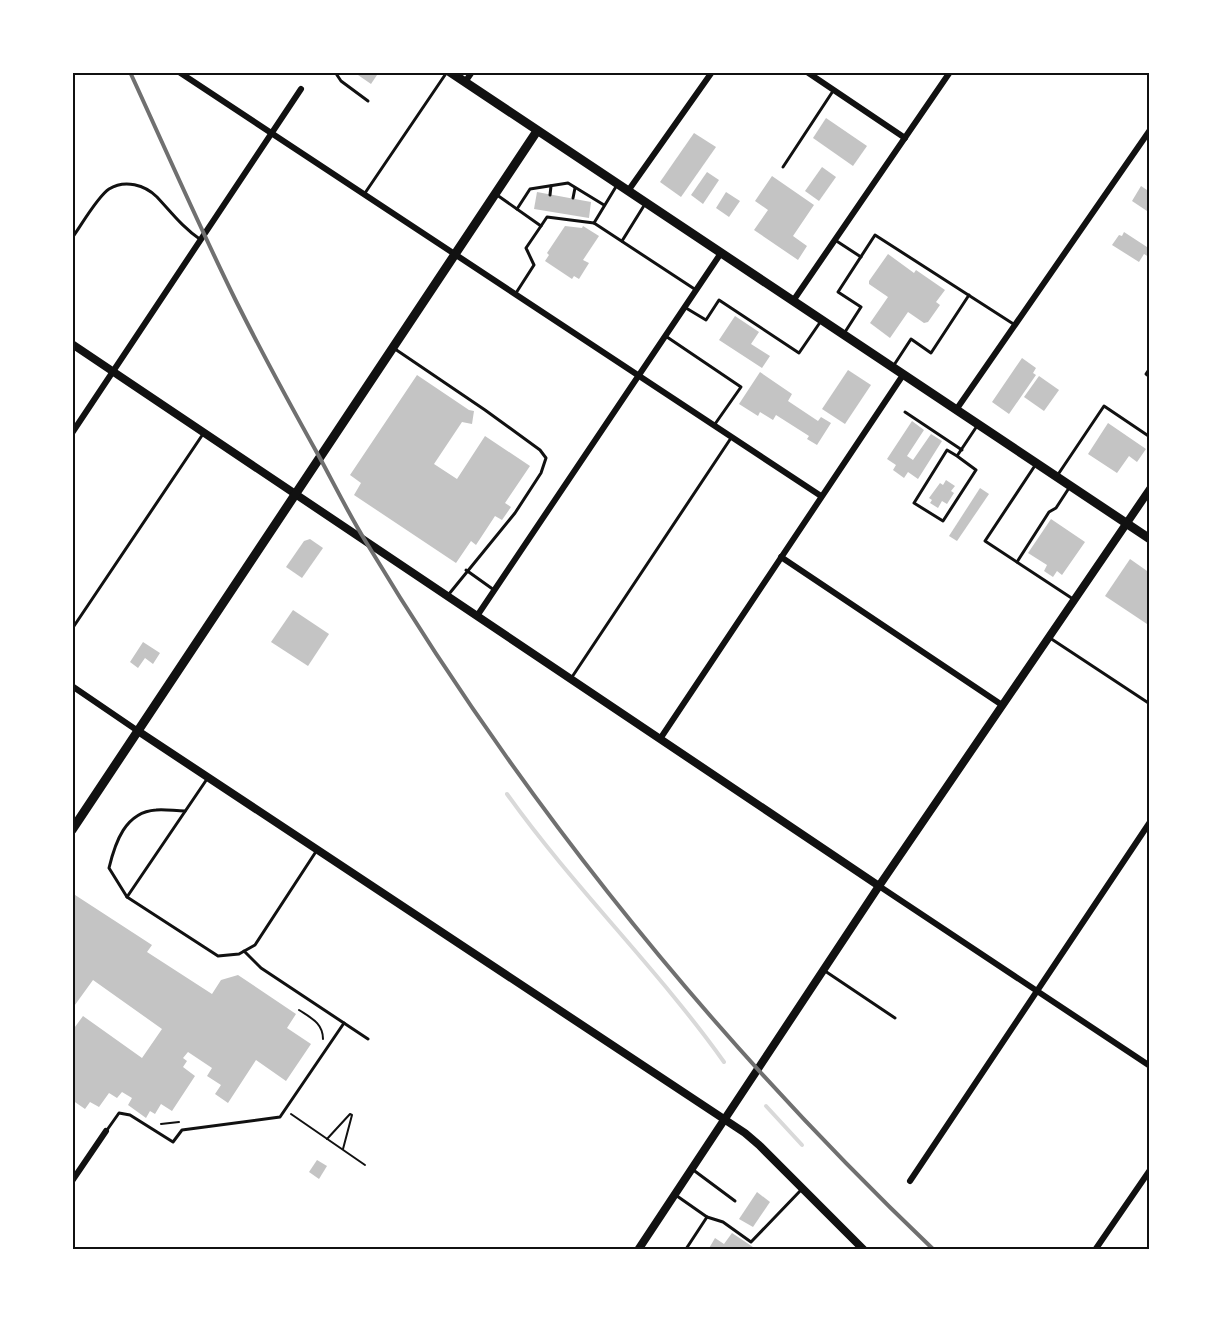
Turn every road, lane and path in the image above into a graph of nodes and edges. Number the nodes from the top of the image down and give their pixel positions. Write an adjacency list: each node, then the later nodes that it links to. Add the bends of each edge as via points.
1 (179, 72): 14 (street)
2 (334, 72): 11 (lane)
3 (448, 72): 8 (main road); 21 (lane)
4 (472, 72): 8 (street)
5 (712, 72): 20 (street)
6 (807, 72): 10 (street)
7 (950, 72): 15 (street)
8 (465, 82): 13 (main road)
9 (302, 89): 14 (street)
10 (834, 90): 15 (street); 16 (lane)
11 (368, 101)
12 (1150, 130): 47 (street)
13 (537, 131): 17 (main road); 22 (main road)
14 (272, 134): 21 (street); 35 (street)
15 (905, 138): 36 (street)
16 (783, 167)
17 (618, 184): 20 (main road); 26 (lane)
18 (551, 186): 19 (lane, via 568,183); 23 (lane); 27 (lane, via 530,189)
19 (575, 188): 24 (lane); 26 (lane)
20 (628, 191): 25 (main road)
21 (364, 194): 39 (street)
22 (495, 194): 27 (lane); 39 (main road)
23 (550, 195)
24 (573, 198)
25 (646, 203): 37 (lane); 38 (main road)
26 (604, 205): 32 (lane)
27 (517, 209): 33 (lane)
28 (547, 211): 30 (lane)
29 (571, 215): 31 (lane)
30 (547, 217): 31 (lane); 33 (lane)
31 (570, 220): 32 (lane)
32 (594, 223): 37 (lane)
33 (540, 226): 42 (lane, via 526,248 534,265)
34 (72, 238): 35 (lane, via 109,189 124,184 141,186 155,195)
35 (201, 240): 54 (street)
36 (835, 240): 40 (lane); 44 (street)
37 (622, 241): 41 (lane)
38 (720, 253): 41 (street); 44 (main road)
39 (454, 254): 42 (street); 51 (main road)
40 (861, 257): 43 (lane, via 875,235); 48 (lane, via 838,292 861,307)
41 (696, 290): 45 (street)
42 (515, 294): 56 (street)
43 (969, 296): 47 (lane); 52 (lane, via 931,353 911,339)
44 (792, 301): 46 (main road)
45 (685, 307): 46 (lane, via 706,320 719,300 799,353); 49 (street)
46 (821, 320): 48 (main road)
47 (1015, 325): 58 (street)
48 (843, 335): 52 (main road)
49 (665, 336): 56 (street); 61 (lane, via 741,387)
50 (72, 344): 54 (street)
51 (393, 347): 72 (main road); 78 (lane, via 485,410 546,458 541,473 515,513)
52 (892, 368): 55 (main road)
53 (1150, 368): 57 (lane, via 1146,374)
54 (114, 372): 62 (street); 63 (street)
55 (903, 375): 58 (main road); 73 (street)
56 (639, 376): 61 (street); 79 (street)
57 (1150, 377)
58 (956, 410): 60 (main road)
59 (905, 412): 66 (lane)
60 (978, 425): 66 (lane); 68 (main road)
61 (714, 426): 65 (street)
62 (204, 432): 72 (street); 83 (lane)
63 (72, 434)
64 (1150, 436): 69 (lane, via 1104,406)
65 (731, 437): 73 (street); 85 (lane)
66 (962, 450): 67 (lane)
67 (957, 456): 67 (lane, via 947,450 914,503 943,521 976,470)
68 (1036, 464): 69 (main road); 77 (lane, via 985,541)
69 (1056, 477): 70 (main road)
70 (1070, 486): 74 (main road); 77 (lane)
71 (1150, 489): 74 (street)
72 (296, 494): 80 (street); 89 (main road)
73 (821, 496): 76 (street)
74 (1126, 524): 75 (main road); 81 (street)
75 (1150, 539)
76 (780, 557): 88 (street); 90 (street)
77 (1017, 562): 81 (lane)
78 (466, 570): 79 (lane); 80 (lane)
79 (495, 590): 82 (street)
80 (447, 596): 82 (street)
81 (1074, 600): 84 (street)
82 (477, 616): 85 (street)
83 (72, 629)
84 (1048, 637): 87 (lane); 88 (street)
85 (571, 679): 90 (street)
86 (72, 686): 89 (street)
87 (1150, 704)
88 (1002, 705): 96 (street)
89 (138, 731): 91 (street); 94 (main road)
90 (660, 739): 96 (street)
91 (208, 777): 92 (lane); 95 (street)
92 (185, 812): 97 (lane); 97 (lane, via 141,813 125,828 115,843 110,868)
93 (1150, 822): 100 (street)
94 (72, 830)
95 (317, 850): 98 (lane, via 255,945); 108 (street)
96 (879, 886): 99 (street); 100 (street)
97 (127, 897): 98 (lane, via 218,956)
98 (244, 951): 103 (lane, via 261,968)
99 (824, 970): 102 (lane); 108 (street)
100 (1037, 991): 106 (street); 118 (street)
101 (299, 1010): 105 (path, via 318,1022)
102 (895, 1018)
103 (344, 1023): 104 (lane); 107 (lane)
104 (368, 1039)
105 (322, 1042)
106 (1150, 1066)
107 (285, 1110): 111 (lane, via 280,1117 182,1130 173,1142 130,1115 119,1113); 112 (path)
108 (724, 1120): 115 (street); 119 (street, via 759,1145)
109 (182, 1121): 110 (path)
110 (158, 1125)
111 (106, 1131): 117 (street)
112 (327, 1139): 113 (path); 113 (path, via 350,1114)
113 (343, 1150): 114 (path)
114 (365, 1165)
115 (692, 1169): 120 (street); 121 (lane)
116 (1150, 1170): 126 (street)
117 (72, 1181)
118 (910, 1181)
119 (802, 1188): 122 (lane, via 751,1242 723,1222); 125 (street)
120 (675, 1195): 122 (lane); 124 (street)
121 (735, 1201)
122 (706, 1217): 123 (lane)
123 (686, 1249)
124 (638, 1250)
125 (864, 1250)
126 (1095, 1250)

